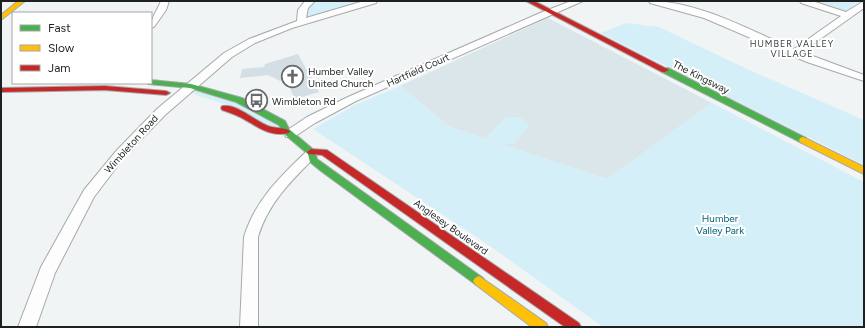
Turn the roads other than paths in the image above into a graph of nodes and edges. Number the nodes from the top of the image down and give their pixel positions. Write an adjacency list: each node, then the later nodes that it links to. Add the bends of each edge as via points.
1 (22, 1): 12 (street)
2 (165, 1): 14 (street)
3 (311, 1): 13 (street, via 302,9)
4 (373, 1): 13 (street, Wimbleton Road)
5 (529, 1): 10 (street, The Kingsway)
6 (579, 1): 10 (street, Hartfield Court)
7 (653, 1): 15 (street, via 701,14)
8 (804, 1): 11 (street)
9 (864, 4): 11 (street)
10 (550, 12): 24 (street, Hartfield Court, via 352,99); 26 (street, The Kingsway)
11 (848, 16): 15 (street)
12 (1, 18)
13 (302, 22): 22 (street, Wimbleton Road, via 266,34 241,47)
14 (152, 24)
15 (794, 53): 16 (street)
16 (864, 78)
17 (1, 81): 18 (street)
18 (12, 81)
19 (152, 82): 22 (street)
20 (103, 86): 21 (street); 22 (street)
21 (1, 90)
22 (188, 93): 24 (street, via 238,100 282,123); 27 (street, Wimbleton Road, via 141,131 89,194 47,272)
23 (219, 106): 24 (street, via 242,115 269,131)
24 (288, 133): 25 (street)
25 (312, 153): 28 (street, via 270,198 253,226); 29 (street, via 313,160 324,169); 30 (street, Anglesey Boulevard, via 324,152)
26 (864, 171)
27 (27, 327)
28 (249, 327)
29 (542, 327)
30 (575, 327)

